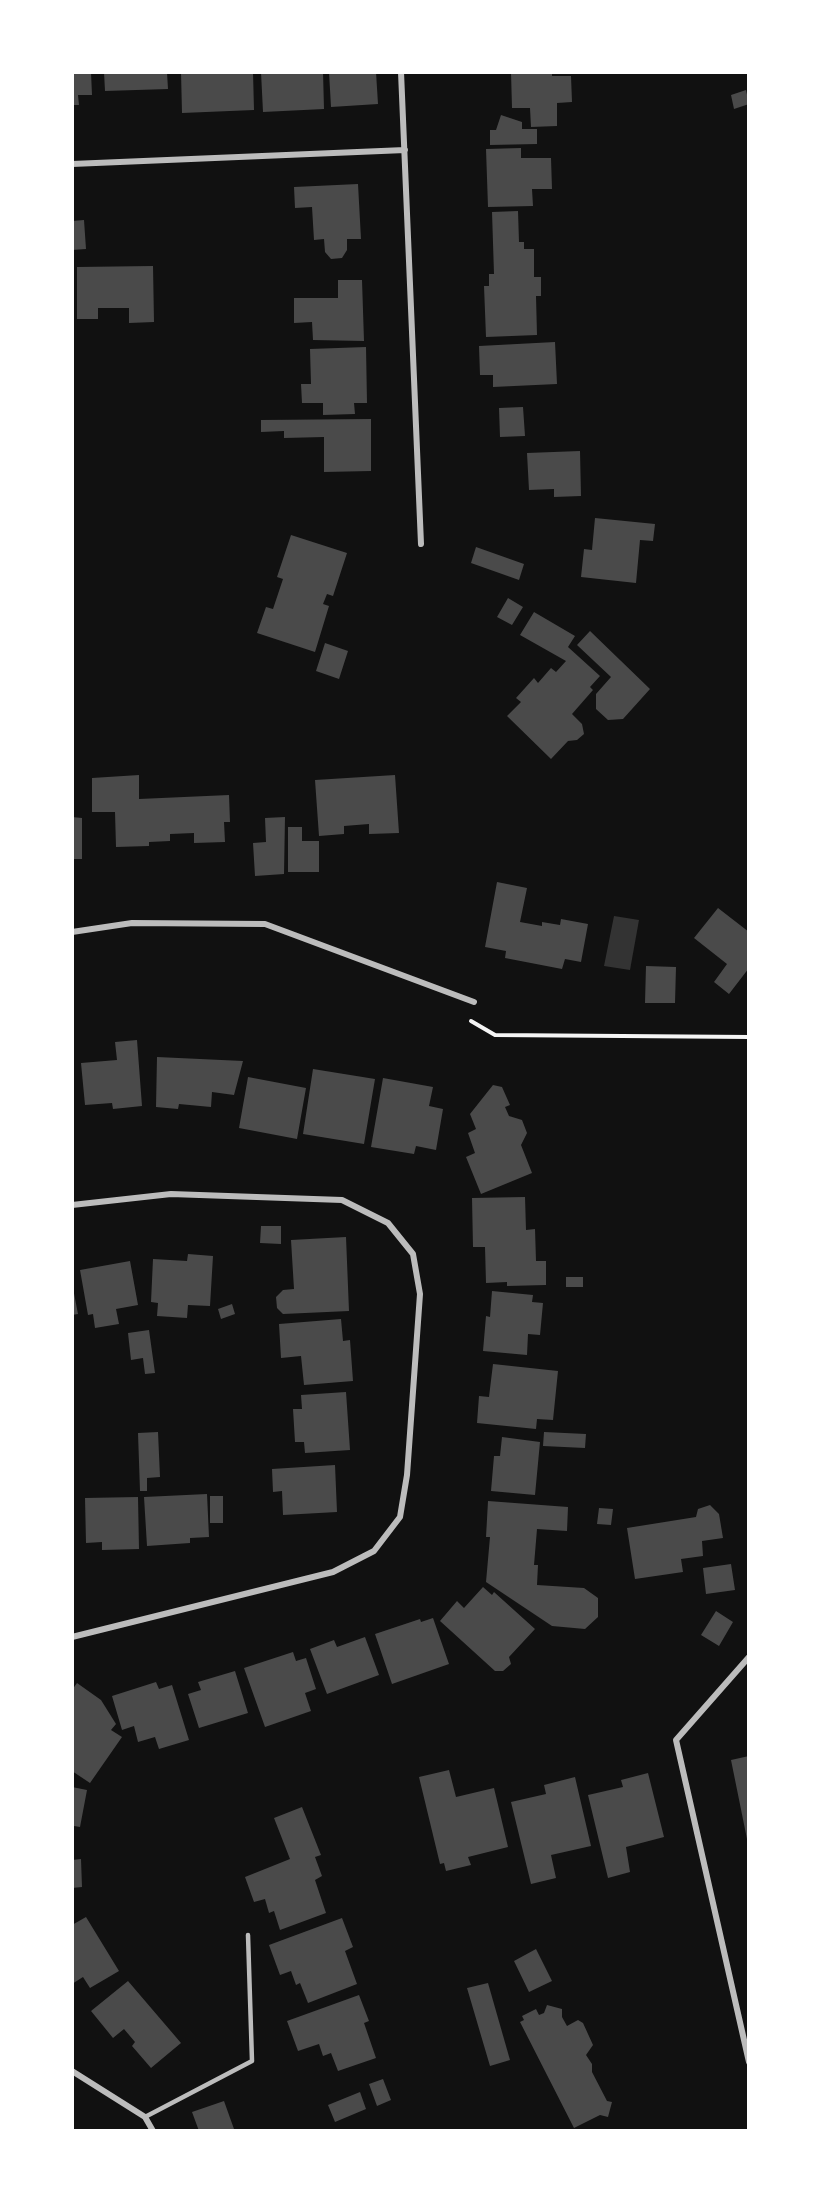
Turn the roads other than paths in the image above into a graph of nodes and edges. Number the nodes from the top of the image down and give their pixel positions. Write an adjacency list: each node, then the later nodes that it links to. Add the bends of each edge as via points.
1 (401, 72): 2 (street)
2 (405, 150): 3 (street); 4 (street)
3 (72, 164)
4 (421, 544)
5 (72, 932): 6 (street, via 132,923 265,924)
6 (474, 1002)
7 (72, 1204): 8 (street, via 171,1194 342,1200 388,1223 413,1254 420,1294 407,1475 400,1517 374,1551 333,1572)
8 (72, 1637)
9 (749, 1658): 11 (street, via 676,1740)
10 (248, 1935): 13 (lane, via 252,2061)
11 (749, 2062)
12 (72, 2071): 13 (street)
13 (145, 2117): 14 (street)
14 (153, 2131)

